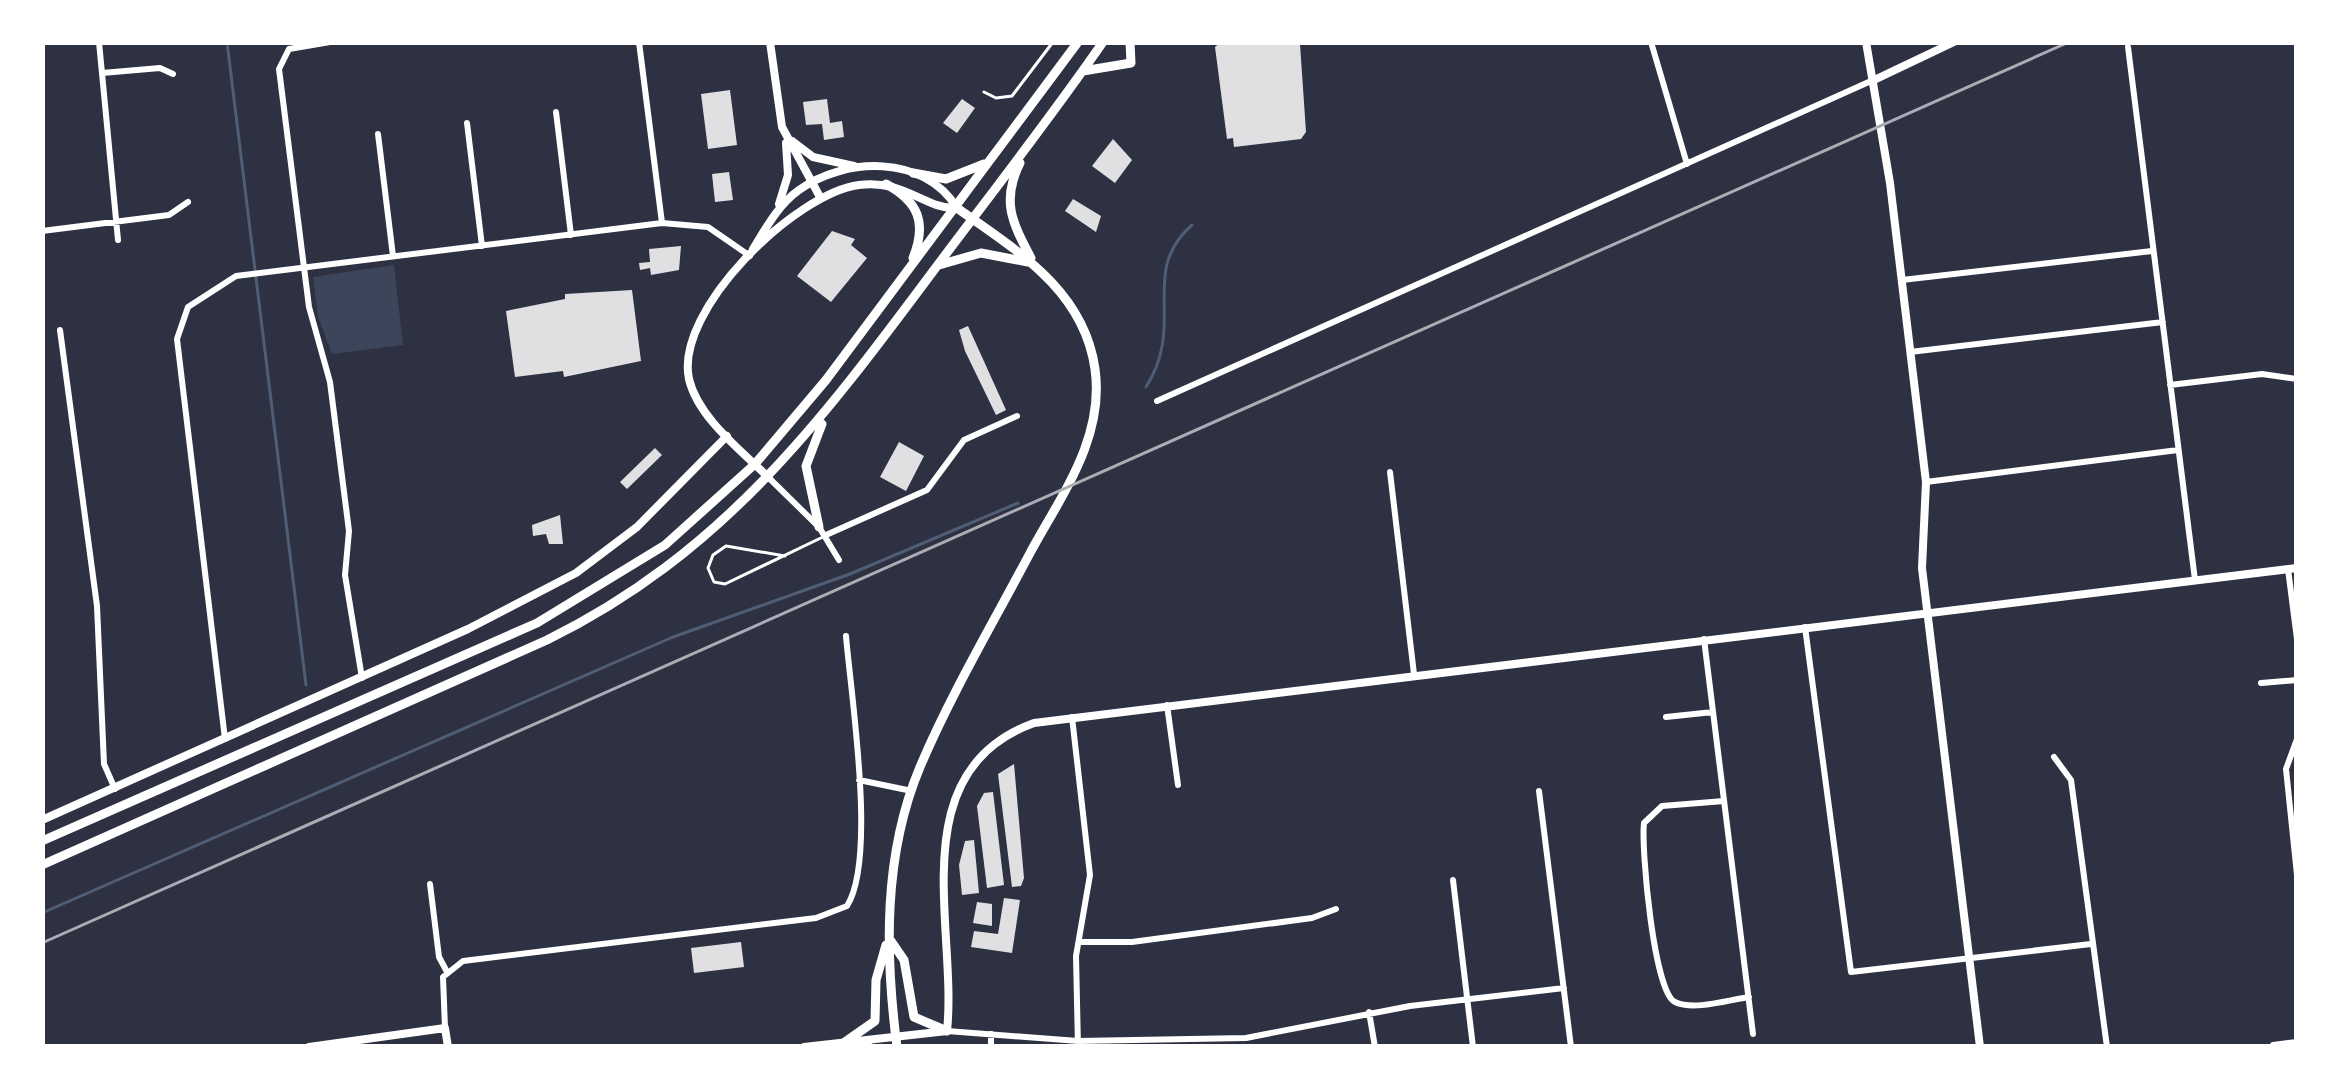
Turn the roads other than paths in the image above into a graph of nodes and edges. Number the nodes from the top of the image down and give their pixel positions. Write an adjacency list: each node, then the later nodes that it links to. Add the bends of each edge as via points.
1 (99, 42): 16 (street)
2 (330, 42): 47 (street, via 297,46 279,69)
3 (639, 42): 37 (street)
4 (770, 42): 23 (street)
5 (1053, 42): 19 (lane, via 1012,96)
6 (1078, 42): 25 (main road)
7 (1130, 42): 14 (main road)
8 (1652, 42): 26 (street)
9 (1866, 42): 18 (street)
10 (1954, 42): 12 (street)
11 (1102, 43): 14 (main road); 15 (main road)
12 (1940, 45): 18 (street)
13 (2128, 46): 42 (street)
14 (1131, 63): 15 (main road)
15 (1083, 71): 24 (main road)
16 (103, 73): 17 (street); 36 (street)
17 (173, 74)
18 (1872, 81): 26 (street); 48 (street)
19 (984, 92)
20 (556, 112): 39 (street)
21 (467, 123): 41 (street)
22 (378, 134): 43 (street)
23 (786, 135): 27 (street, via 813,157); 29 (street); 35 (street, via 787,181)
24 (1034, 136): 34 (main road); 45 (main road, via 1008,203)
25 (989, 162): 28 (main road, via 954,178); 33 (main road)
26 (1687, 164): 55 (street)
27 (862, 167): 28 (street); 29 (street)
28 (913, 173): 33 (street)
29 (812, 183): 31 (street); 35 (street)
30 (886, 184): 31 (street); 33 (street); 49 (main road, via 911,201 921,221)
31 (820, 197): 44 (street)
32 (188, 202): 36 (street, via 169,215)
33 (957, 208): 34 (main road); 49 (main road)
34 (973, 219): 45 (main road); 46 (main road)
35 (772, 220): 44 (street)
36 (117, 223): 38 (street); 40 (street)
37 (662, 224): 39 (street); 44 (street, via 708,227)
38 (42, 231)
39 (571, 235): 41 (street)
40 (118, 240)
41 (482, 246): 43 (street)
42 (2152, 250): 48 (street); 50 (street)
43 (393, 256): 47 (street)
44 (750, 256): 58 (street, via 703,312 687,357 694,394)
45 (1033, 263): 46 (main road, via 981,253); 88 (main road, via 1056,283 1087,338 1097,386 1093,423 1076,472)
46 (938, 266): 56 (main road)
47 (304, 267): 75 (street, via 330,382); 82 (street, via 226,279 183,314 177,340)
48 (1902, 280): 52 (street)
49 (901, 281): 60 (main road)
50 (2163, 322): 52 (street); 54 (street)
51 (60, 330): 87 (street, via 97,606 102,745)
52 (1910, 352): 63 (street)
53 (2297, 379): 54 (street, via 2262,374)
54 (2170, 386): 59 (street)
55 (1157, 401)
56 (833, 404): 62 (main road); 64 (main road, via 806,466)
57 (1017, 416): 64 (street, via 964,440 927,490)
58 (727, 436): 60 (street); 75 (street, via 637,527 576,573)
59 (2178, 450): 63 (street); 68 (street)
60 (755, 464): 62 (street); 93 (main road, via 665,545 573,603)
61 (1390, 472): 74 (street)
62 (770, 479): 64 (street); 94 (main road, via 671,566 577,625)
63 (1926, 482): 69 (street)
64 (823, 531): 65 (lane); 66 (street)
65 (785, 556): 65 (lane, via 726,546 708,568 714,582 725,584)
66 (839, 560)
67 (2293, 568): 68 (street); 73 (street)
68 (2195, 580): 69 (street)
69 (1926, 612): 70 (street); 102 (street)
70 (1805, 627): 72 (street); 102 (street, via 1851,972)
71 (846, 636): 85 (street)
72 (1704, 639): 74 (street); 79 (street)
73 (2297, 639)
74 (1414, 674): 78 (street)
75 (362, 678): 82 (street)
76 (2297, 680): 77 (street)
77 (2261, 683)
78 (1167, 705): 80 (street); 86 (street)
79 (1713, 712): 81 (street); 90 (street)
80 (1072, 716): 100 (street, via 1089,854); 109 (street, via 1005,736 961,790 941,865)
81 (1666, 717)
82 (225, 739): 87 (street)
83 (2297, 739): 91 (street, via 2286,769)
84 (2054, 757): 101 (street, via 2071,780)
85 (859, 781): 88 (street); 103 (street, via 859,877 847,906 816,918 463,961)
86 (1178, 785)
87 (115, 789): 92 (street)
88 (912, 791): 99 (main road)
89 (1539, 791): 104 (street)
90 (1724, 801): 105 (street); 105 (street, via 1662,806 1644,823 1654,933 1669,999 1689,1005)
91 (2293, 804): 95 (street)
92 (42, 820)
93 (42, 842)
94 (42, 865)
95 (2297, 875)
96 (1453, 880): 106 (street)
97 (430, 884): 103 (street)
98 (1336, 909): 100 (street, via 1132,942)
99 (889, 937): 109 (main road, via 904,960 914,1017); 112 (main road, via 875,1021); 113 (main road)
100 (1079, 942): 115 (street)
101 (2091, 944): 102 (street); 127 (street)
102 (1968, 960): 126 (street)
103 (446, 970): 108 (street)
104 (1564, 988): 106 (street); 125 (street)
105 (1749, 997): 111 (street)
106 (1466, 1000): 107 (street); 124 (street)
107 (1370, 1012): 116 (street, via 1293,1033); 123 (street)
108 (446, 1028): 118 (street); 119 (street)
109 (947, 1031): 110 (street); 113 (street)
110 (992, 1034): 115 (street); 122 (street)
111 (1753, 1034)
112 (845, 1042): 113 (street); 120 (street); 121 (main road)
113 (896, 1042)
114 (2297, 1042): 117 (street)
115 (1078, 1044): 116 (street)
116 (1187, 1044)
117 (2273, 1045)
118 (309, 1047)
119 (448, 1047)
120 (804, 1047)
121 (869, 1047)
122 (991, 1047)
123 (1375, 1047)
124 (1473, 1047)
125 (1571, 1047)
126 (1980, 1047)
127 (2107, 1047)

